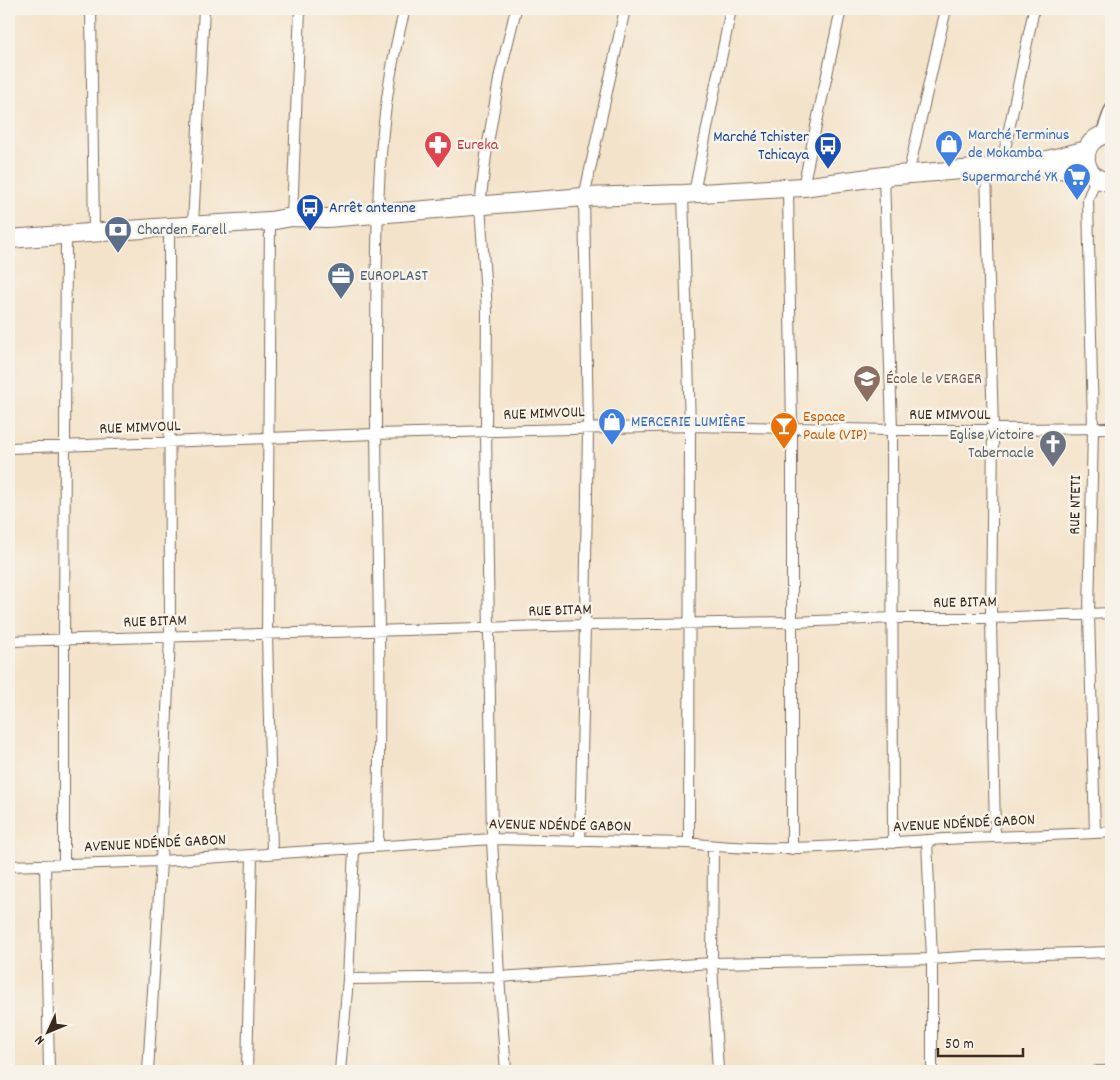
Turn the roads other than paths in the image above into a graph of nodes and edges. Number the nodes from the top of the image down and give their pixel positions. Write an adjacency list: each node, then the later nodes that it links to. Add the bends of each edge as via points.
1 (91, 9): 28 (street)
2 (204, 9): 26 (street)
3 (300, 9): 24 (street)
4 (405, 9): 23 (street, via 385,104)
5 (516, 9): 22 (street, via 500,74)
6 (625, 9): 21 (street)
7 (731, 9): 20 (street)
8 (841, 9): 19 (street)
9 (946, 9): 16 (street)
10 (1034, 9): 15 (street)
11 (1111, 110): 12 (street)
12 (1107, 134): 13 (highway, via 1096,138)
13 (1087, 150): 14 (highway); 18 (highway, via 1086,162)
14 (1028, 166): 15 (highway); 18 (highway)
15 (993, 169): 16 (highway); 37 (street)
16 (908, 175): 17 (highway)
17 (884, 176): 19 (highway); 36 (street)
18 (1099, 178): 35 (street, RUE NTETI, via 1088,199)
19 (796, 188): 20 (highway); 34 (street)
20 (688, 194): 21 (highway); 31 (street)
21 (584, 197): 22 (highway); 32 (street)
22 (480, 205): 23 (highway); 38 (street, via 487,311)
23 (377, 214): 24 (highway); 39 (street)
24 (292, 217): 25 (highway)
25 (270, 221): 26 (highway); 40 (street)
26 (192, 225): 27 (highway)
27 (169, 227): 28 (highway); 41 (street)
28 (94, 233): 29 (highway)
29 (66, 235): 30 (highway); 42 (street)
30 (9, 239)
31 (690, 426): 32 (street, RUE MIMVOUL); 34 (street, RUE MIMVOUL); 49 (street)
32 (588, 428): 38 (street, RUE MIMVOUL); 50 (street)
33 (1111, 428): 35 (street, RUE MIMVOUL)
34 (792, 429): 36 (street, RUE MIMVOUL); 48 (street)
35 (1093, 429): 37 (street, RUE MIMVOUL); 44 (street, RUE NTETI)
36 (892, 430): 37 (street, RUE MIMVOUL); 46 (street)
37 (992, 430): 47 (street)
38 (486, 431): 39 (street, RUE MIMVOUL); 51 (street)
39 (375, 434): 40 (street, RUE MIMVOUL); 52 (street)
40 (268, 439): 41 (street, RUE MIMVOUL); 53 (street)
41 (171, 442): 42 (street, RUE MIMVOUL); 54 (street)
42 (66, 446): 43 (street, RUE MIMVOUL); 55 (street)
43 (9, 448)
44 (1089, 614): 45 (street, RUE BITAM); 47 (street, RUE BITAM); 58 (street, RUE NTETI)
45 (1111, 614)
46 (894, 618): 47 (street, RUE BITAM); 48 (street, RUE BITAM); 64 (street)
47 (991, 618): 59 (street)
48 (792, 622): 49 (street, RUE BITAM); 68 (street)
49 (690, 623): 50 (street, RUE BITAM); 63 (street)
50 (586, 626): 51 (street, RUE BITAM); 62 (street)
51 (488, 629): 52 (street, RUE BITAM); 60 (street)
52 (379, 631): 53 (street, RUE BITAM); 65 (street)
53 (267, 634): 54 (street, RUE BITAM); 69 (street)
54 (170, 636): 55 (street, RUE BITAM); 71 (street)
55 (64, 640): 56 (street, RUE BITAM); 72 (street)
56 (9, 641)
57 (1111, 832): 58 (street, AVENUE NDÉNDÉ GABON)
58 (1095, 833): 59 (street, AVENUE NDÉNDÉ GABON)
59 (995, 836): 61 (street, AVENUE NDÉNDÉ GABON)
60 (492, 839): 62 (street, AVENUE NDÉNDÉ GABON); 65 (street, AVENUE NDÉNDÉ GABON); 78 (street)
61 (926, 840): 64 (street, AVENUE NDÉNDÉ GABON); 76 (street)
62 (580, 842): 63 (street, AVENUE NDÉNDÉ GABON)
63 (689, 843): 66 (street, AVENUE NDÉNDÉ GABON)
64 (893, 843): 68 (street, AVENUE NDÉNDÉ GABON)
65 (378, 846): 67 (street, AVENUE NDÉNDÉ GABON)
66 (714, 846): 68 (street, AVENUE NDÉNDÉ GABON); 77 (street)
67 (354, 849): 69 (street, AVENUE NDÉNDÉ GABON); 79 (street)
68 (792, 849)
69 (272, 853): 70 (street, AVENUE NDÉNDÉ GABON)
70 (252, 855): 71 (street, AVENUE NDÉNDÉ GABON); 82 (street)
71 (161, 861): 72 (street, AVENUE NDÉNDÉ GABON); 81 (street)
72 (64, 863): 73 (street, AVENUE NDÉNDÉ GABON)
73 (45, 865): 74 (street, AVENUE NDÉNDÉ GABON); 80 (street)
74 (9, 866)
75 (1111, 952): 76 (street)
76 (932, 959): 77 (street); 86 (street)
77 (712, 963): 78 (street); 85 (street)
78 (499, 977): 79 (street); 84 (street)
79 (348, 979): 83 (street)
80 (50, 1071)
81 (148, 1071)
82 (247, 1071)
83 (340, 1071)
84 (506, 1071)
85 (718, 1071)
86 (932, 1071)
87 (1097, 1071): 88 (street)
88 (1111, 1071)

